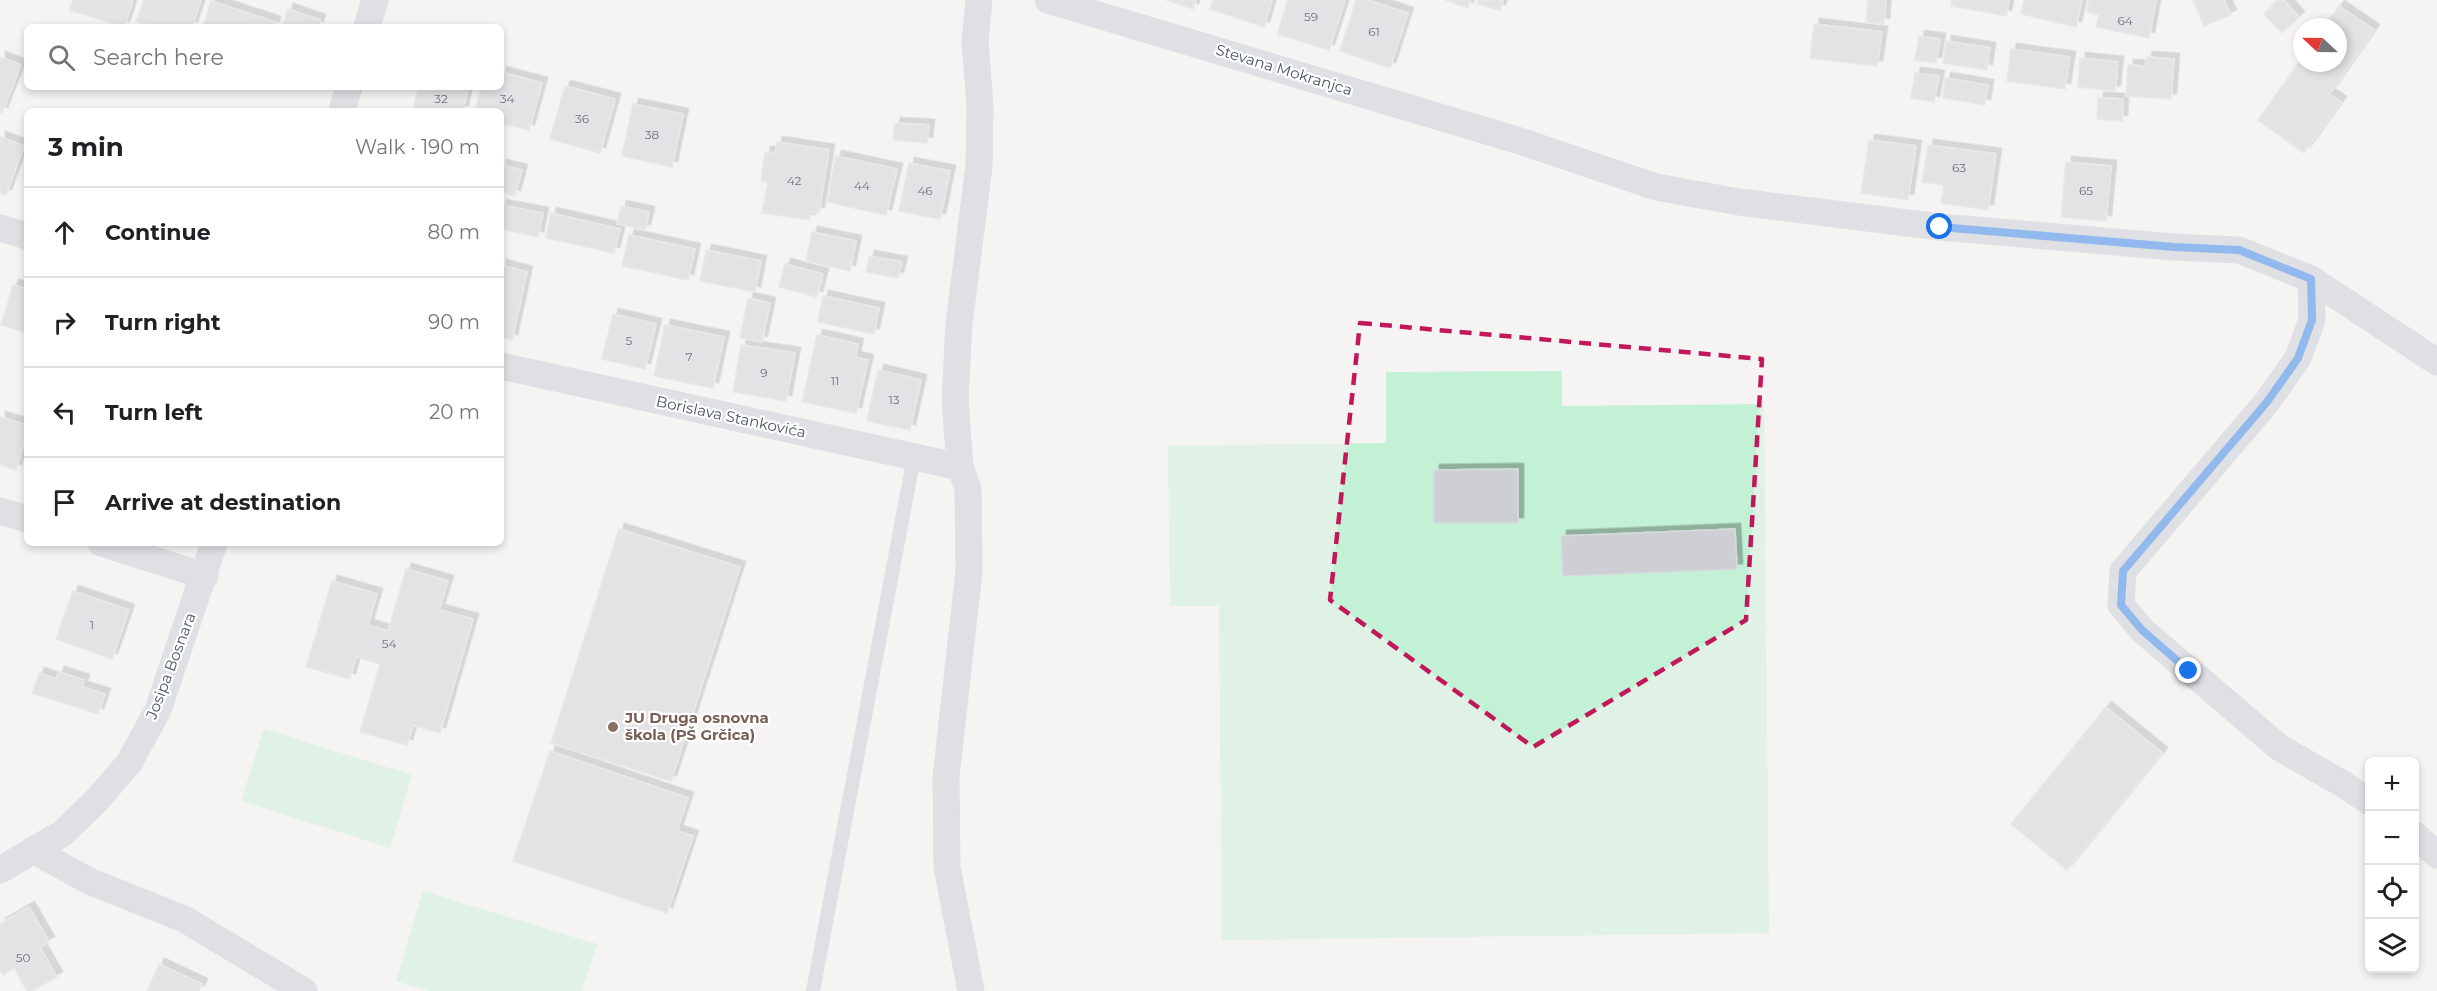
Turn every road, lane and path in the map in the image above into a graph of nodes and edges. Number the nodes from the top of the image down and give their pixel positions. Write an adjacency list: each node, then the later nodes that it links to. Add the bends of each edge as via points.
1 (375, 0): 4 (street)
2 (979, 0): 13 (street, via 975,41 979,166 955,400)
3 (1048, 0): 9 (street, Stevana Mokranjca, via 1520,141 1656,187 1940,227 2239,250)
4 (368, 24)
5 (348, 90): 6 (street)
6 (343, 108)
7 (0, 228): 8 (street)
8 (24, 235)
9 (2311, 279): 10 (street, Stevana Mokranjca); 19 (street, via 2312,320 2298,358 2267,402 2123,571 2121,605 2142,630 2280,748)
10 (2437, 362)
11 (504, 367): 12 (street, Borislava Stankovića)
12 (914, 457): 13 (street, Borislava Stankovića); 25 (lane)
13 (960, 467): 26 (street, via 968,488 969,571 946,777 947,867)
14 (0, 511): 15 (street)
15 (24, 518)
16 (110, 546): 18 (street)
17 (213, 546): 18 (street, Josipa Bosnara)
18 (205, 576): 21 (street, Josipa Bosnara, via 158,710 129,762 63,833)
19 (2365, 799)
20 (2419, 838): 22 (street)
21 (33, 850): 23 (street, Josipa Bosnara); 24 (street, via 89,881 184,919)
22 (2437, 855)
23 (0, 870)
24 (304, 991)
25 (813, 991)
26 (971, 991)

